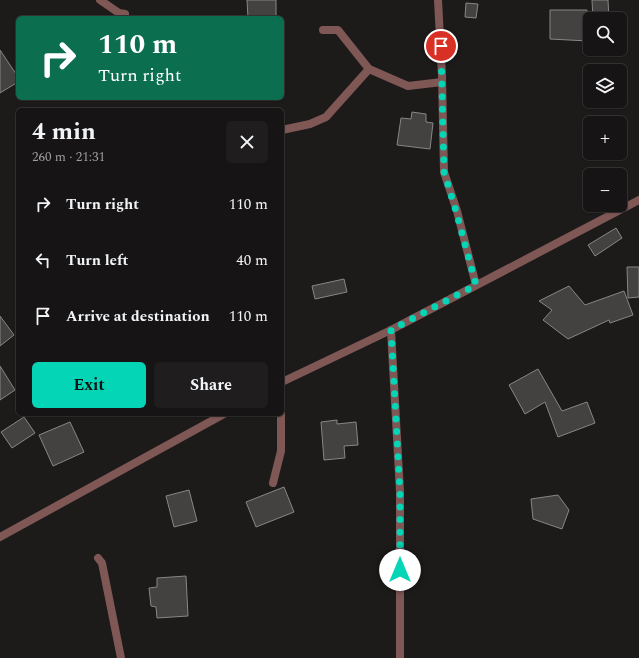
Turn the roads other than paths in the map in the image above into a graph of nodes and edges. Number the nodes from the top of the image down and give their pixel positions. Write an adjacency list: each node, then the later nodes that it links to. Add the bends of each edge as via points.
1 (100, 0): 3 (street, via 119,13)
2 (438, 0): 6 (street)
3 (125, 14)
4 (323, 30): 5 (street, via 338,30)
5 (369, 69): 6 (street, via 408,86); 7 (street, via 326,117 310,124)
6 (442, 82): 9 (street, via 444,172)
7 (284, 130)
8 (639, 200): 9 (street)
9 (476, 285): 10 (street)
10 (391, 330): 11 (street); 18 (street, via 400,492)
11 (284, 381)
12 (220, 416): 15 (street)
13 (281, 416): 14 (street, via 281,451)
14 (273, 483)
15 (0, 537)
16 (98, 558): 17 (street, via 102,563)
17 (121, 658)
18 (400, 658)

